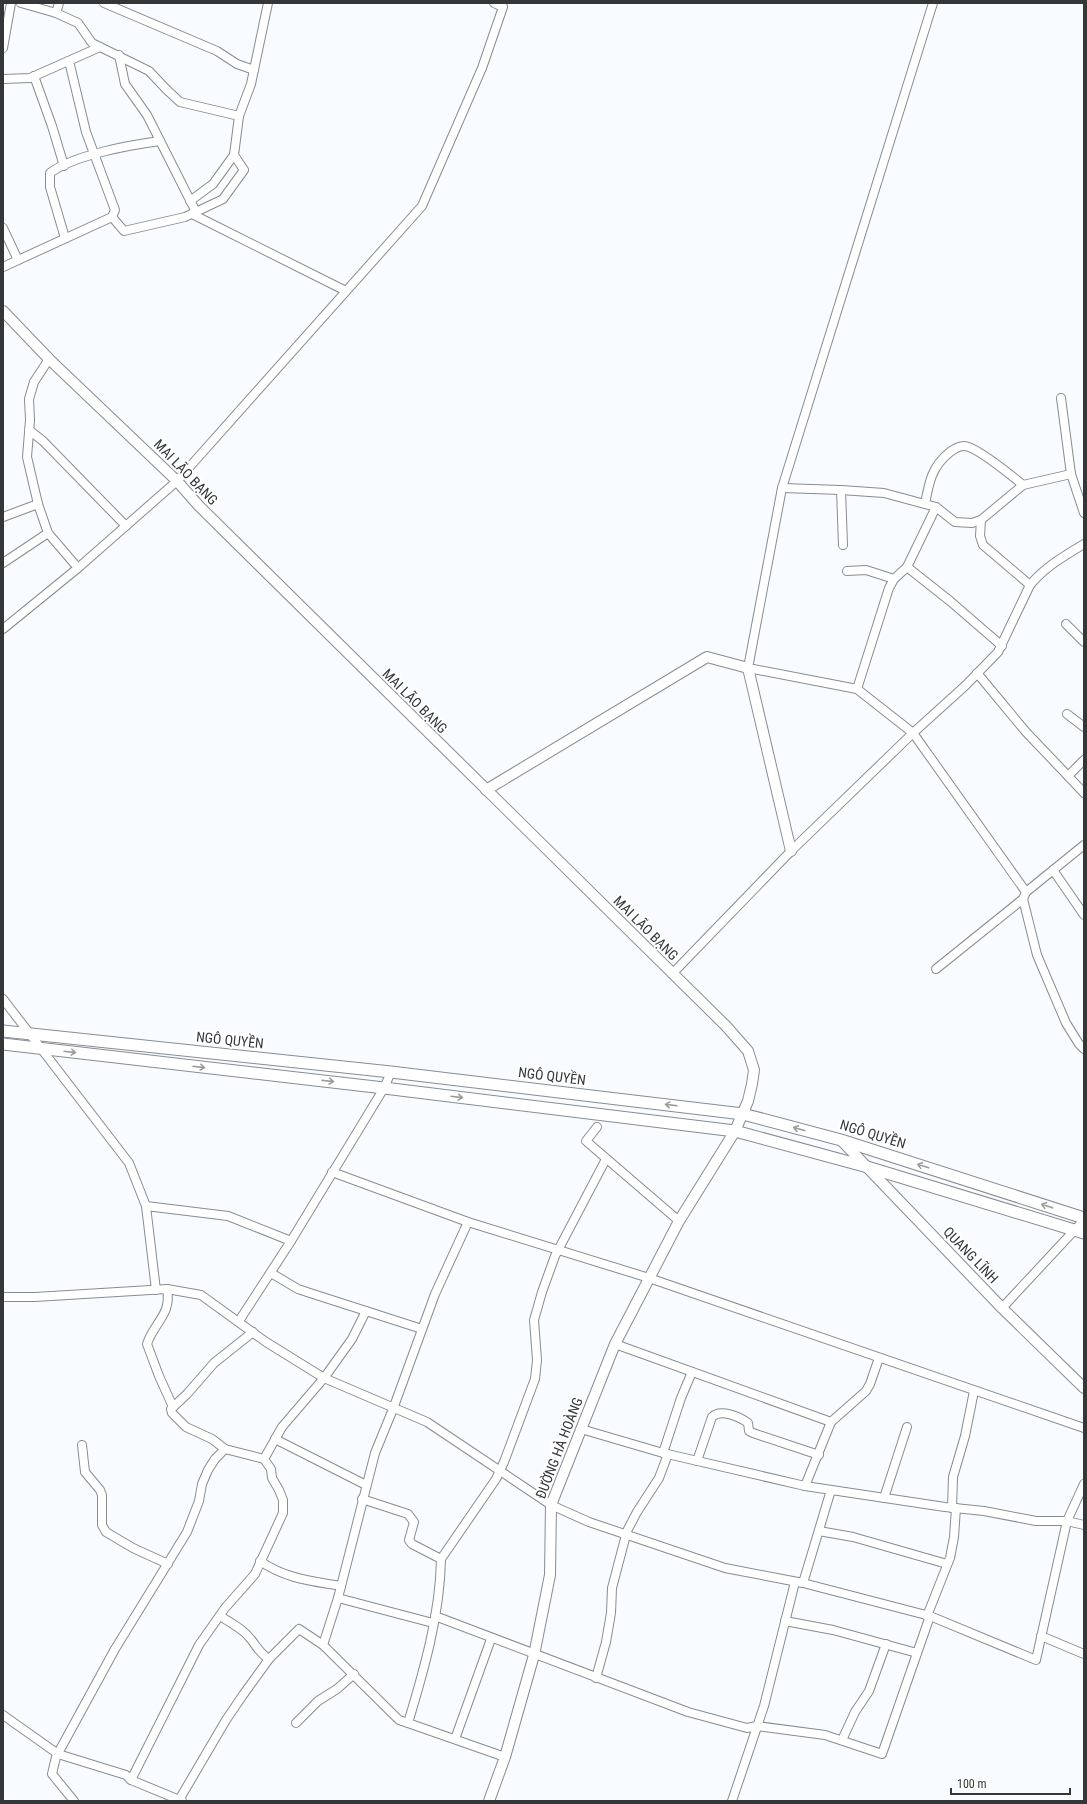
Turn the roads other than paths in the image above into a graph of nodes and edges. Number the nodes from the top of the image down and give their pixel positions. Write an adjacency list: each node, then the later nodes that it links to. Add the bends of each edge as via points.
1 (11, 3): 10 (street)
2 (21, 3): 8 (street)
3 (59, 3): 8 (street)
4 (106, 3): 13 (street, via 217,51 237,64)
5 (268, 3): 13 (street)
6 (494, 3): 28 (street, via 503,7 482,68 422,206)
7 (933, 3): 36 (street)
8 (56, 13): 9 (street, via 78,23 92,43)
9 (100, 47): 11 (street); 12 (street)
10 (3, 48)
11 (119, 55): 16 (street, via 148,71 180,102); 17 (street, via 125,84 147,115)
12 (69, 61): 14 (street); 18 (street)
13 (254, 70): 16 (street)
14 (34, 76): 15 (street); 20 (street)
15 (3, 79)
16 (239, 116): 19 (street)
17 (160, 141): 18 (street, via 117,148); 21 (street)
18 (94, 155): 20 (street); 23 (street, via 115,210)
19 (234, 155): 21 (street, via 214,184); 22 (street, via 244,170 240,177 223,199)
20 (64, 166): 25 (street, via 50,174 49,181)
21 (190, 200): 22 (street)
22 (194, 213): 23 (street, via 185,218 124,231); 28 (street)
23 (112, 217): 25 (street)
24 (3, 228): 26 (street)
25 (65, 238): 26 (street)
26 (18, 260): 27 (street)
27 (3, 267)
28 (346, 291): 34 (street)
29 (4, 314): 30 (street, MAI LÃO BẠNG)
30 (49, 359): 32 (street, via 32,387); 34 (street, MAI LÃO BẠNG)
31 (1062, 398): 33 (street)
32 (29, 430): 38 (street, via 27,457); 44 (street, via 43,441)
33 (1071, 474): 35 (street); 41 (street)
34 (178, 481): 44 (street); 66 (street, MAI LÃO BẠNG, via 199,506)
35 (1023, 485): 39 (street, via 996,463 971,448 960,446 937,464 928,486); 43 (street)
36 (782, 488): 37 (street); 58 (street)
37 (841, 490): 39 (street, via 884,493); 47 (street)
38 (38, 504): 42 (street); 45 (street)
39 (925, 504): 40 (street)
40 (936, 507): 43 (street, via 955,522 972,523); 50 (street)
41 (1084, 513)
42 (3, 517)
43 (982, 520): 53 (street, via 980,536 983,545)
44 (126, 526): 49 (street)
45 (48, 533): 48 (street); 49 (street)
46 (1084, 544): 53 (street, via 1050,565)
47 (842, 545)
48 (3, 563)
49 (78, 568): 55 (street)
50 (908, 568): 52 (street); 57 (street)
51 (847, 572): 52 (street, via 866,570)
52 (894, 579): 60 (street)
53 (1030, 585): 57 (street)
54 (1066, 624): 56 (street)
55 (3, 629)
56 (1084, 642)
57 (1002, 646): 59 (street)
58 (748, 668): 60 (street); 66 (street, via 707,657); 69 (street)
59 (977, 673): 63 (street); 65 (street, via 1026,732)
60 (857, 689): 63 (street)
61 (1067, 714): 62 (street)
62 (1084, 727)
63 (913, 733): 69 (street); 71 (street)
64 (1084, 760): 65 (street)
65 (1068, 776): 67 (street)
66 (486, 790): 74 (street, MAI LÃO BẠNG)
67 (1084, 793)
68 (1084, 845): 70 (street)
69 (792, 851): 74 (street)
70 (1053, 870): 71 (street); 72 (street)
71 (1024, 896): 73 (street); 80 (street, via 1036,955 1066,1023)
72 (1084, 915)
73 (936, 969)
74 (672, 974): 83 (street, MAI LÃO BẠNG, via 748,1051 754,1070)
75 (3, 999): 77 (street)
76 (3, 1031): 77 (main road, NGÔ QUYỀN)
77 (30, 1033): 79 (street); 81 (main road, NGÔ QUYỀN)
78 (3, 1044): 79 (main road)
79 (40, 1048): 82 (main road, one-way to 82); 90 (street, via 129,1163)
80 (1084, 1049)
81 (390, 1072): 82 (street); 83 (main road, NGÔ QUYỀN, one-way to 81)
82 (384, 1088): 85 (main road, one-way to 85); 89 (street)
83 (743, 1114): 85 (street, MAI LÃO BẠNG); 86 (main road, NGÔ QUYỀN, one-way to 83)
84 (597, 1127): 87 (street, via 586,1141)
85 (735, 1131): 88 (main road); 92 (street, ĐƯỜNG HÀ HOÀNG)
86 (840, 1140): 88 (street, QUANG LĨNH); 91 (main road, NGÔ QUYỀN, one-way to 86)
87 (606, 1159): 92 (street); 96 (street)
88 (864, 1166): 94 (main road); 102 (street, QUANG LĨNH)
89 (332, 1172): 93 (street); 95 (street)
90 (146, 1206): 95 (street, via 228,1216); 100 (street)
91 (1084, 1219): 94 (street)
92 (679, 1221): 98 (street, ĐƯỜNG HÀ HOÀNG)
93 (468, 1222): 96 (street); 105 (street)
94 (1080, 1231): 102 (street)
95 (292, 1241): 97 (street)
96 (558, 1250): 98 (street); 126 (street, via 534,1320 537,1360 535,1379)
97 (271, 1273): 103 (street, via 298,1289); 104 (street)
98 (649, 1278): 107 (street, ĐƯỜNG HÀ HOÀNG); 108 (street)
99 (166, 1289): 100 (street); 104 (street, via 201,1295); 113 (street, via 166,1309 147,1344)
100 (156, 1290): 101 (street)
101 (3, 1297)
102 (1002, 1308): 111 (street, QUANG LĨNH)
103 (366, 1311): 105 (street); 110 (street, via 352,1339)
104 (239, 1321): 106 (street)
105 (422, 1329): 114 (street)
106 (253, 1332): 110 (street); 113 (street, via 214,1363)
107 (614, 1344): 109 (street); 118 (street, ĐƯỜNG HÀ HOÀNG)
108 (879, 1358): 112 (street); 115 (street, via 866,1391)
109 (692, 1372): 115 (street); 122 (street, via 681,1398)
110 (324, 1378): 114 (street); 119 (street, via 282,1427)
111 (1084, 1388)
112 (974, 1391): 117 (street); 134 (street, via 953,1477)
113 (173, 1407): 121 (street, via 172,1413 186,1427 212,1439)
114 (393, 1409): 126 (street, via 427,1422); 128 (street, via 375,1453)
115 (831, 1422): 123 (street)
116 (906, 1427): 131 (street)
117 (1084, 1428)
118 (581, 1429): 122 (street); 133 (street, ĐƯỜNG HÀ HOÀNG)
119 (276, 1440): 124 (street); 128 (street)
120 (82, 1446): 141 (street, via 85,1472 102,1495 102,1525 106,1532)
121 (225, 1449): 124 (street); 141 (street, via 208,1470 187,1532)
122 (666, 1454): 125 (street); 138 (street, via 659,1478 636,1512)
123 (819, 1454): 125 (street, via 753,1433 749,1431 748,1423 743,1419 720,1413 712,1417); 129 (street)
124 (264, 1459): 140 (street, via 280,1490 283,1514)
125 (696, 1461): 129 (street)
126 (501, 1470): 133 (street); 139 (street)
127 (1084, 1484): 135 (street)
128 (366, 1485): 132 (street)
129 (805, 1486): 130 (street)
130 (830, 1490): 131 (street); 137 (street)
131 (884, 1498): 134 (street)
132 (362, 1499): 139 (street, via 408,1514 414,1522 409,1540); 144 (street)
133 (551, 1504): 138 (street, via 588,1522); 156 (street, ĐƯỜNG HÀ HOÀNG, via 550,1575)
134 (954, 1508): 135 (street, via 1036,1521); 142 (street, via 954,1538)
135 (1067, 1521): 136 (street); 150 (street)
136 (1084, 1526)
137 (819, 1531): 142 (street, via 853,1537); 143 (street)
138 (626, 1535): 143 (street, via 725,1568); 159 (street, via 613,1580 606,1642)
139 (441, 1559): 148 (street)
140 (260, 1561): 144 (street, via 299,1579); 146 (street, via 255,1574 228,1603)
141 (168, 1564): 166 (street, via 115,1649)
142 (947, 1564): 147 (street)
143 (799, 1583): 147 (street); 149 (street)
144 (341, 1586): 145 (street)
145 (338, 1598): 148 (street); 153 (street)
146 (220, 1616): 157 (street, via 244,1632 261,1654); 168 (street, via 199,1645)
147 (929, 1616): 150 (street, via 1036,1660); 154 (street)
148 (434, 1620): 151 (street); 162 (street, via 425,1670)
149 (785, 1621): 152 (street); 163 (street)
150 (1041, 1636): 155 (street)
151 (491, 1639): 156 (street); 164 (street)
152 (886, 1644): 154 (street); 165 (street, via 869,1691 855,1712)
153 (323, 1645): 157 (street, via 300,1629); 158 (street)
154 (917, 1653): 165 (street, via 882,1754)
155 (1084, 1654)
156 (534, 1655): 159 (street); 167 (street, ĐƯỜNG HÀ HOÀNG)
157 (269, 1659): 169 (street, via 226,1720)
158 (354, 1674): 161 (street, via 318,1701); 162 (street, via 399,1720)
159 (596, 1678): 163 (street, via 705,1718 747,1728)
160 (3, 1715): 166 (street)
161 (296, 1722)
162 (408, 1723): 164 (street)
163 (757, 1726): 165 (street, via 825,1735); 172 (street)
164 (455, 1740): 167 (street)
165 (842, 1740)
166 (58, 1754): 168 (street, via 126,1775); 170 (street, via 52,1774)
167 (505, 1758): 171 (street, ĐƯỜNG HÀ HOÀNG)
168 (131, 1780): 169 (street)
169 (181, 1800)
170 (74, 1801)
171 (489, 1801)
172 (732, 1801)

